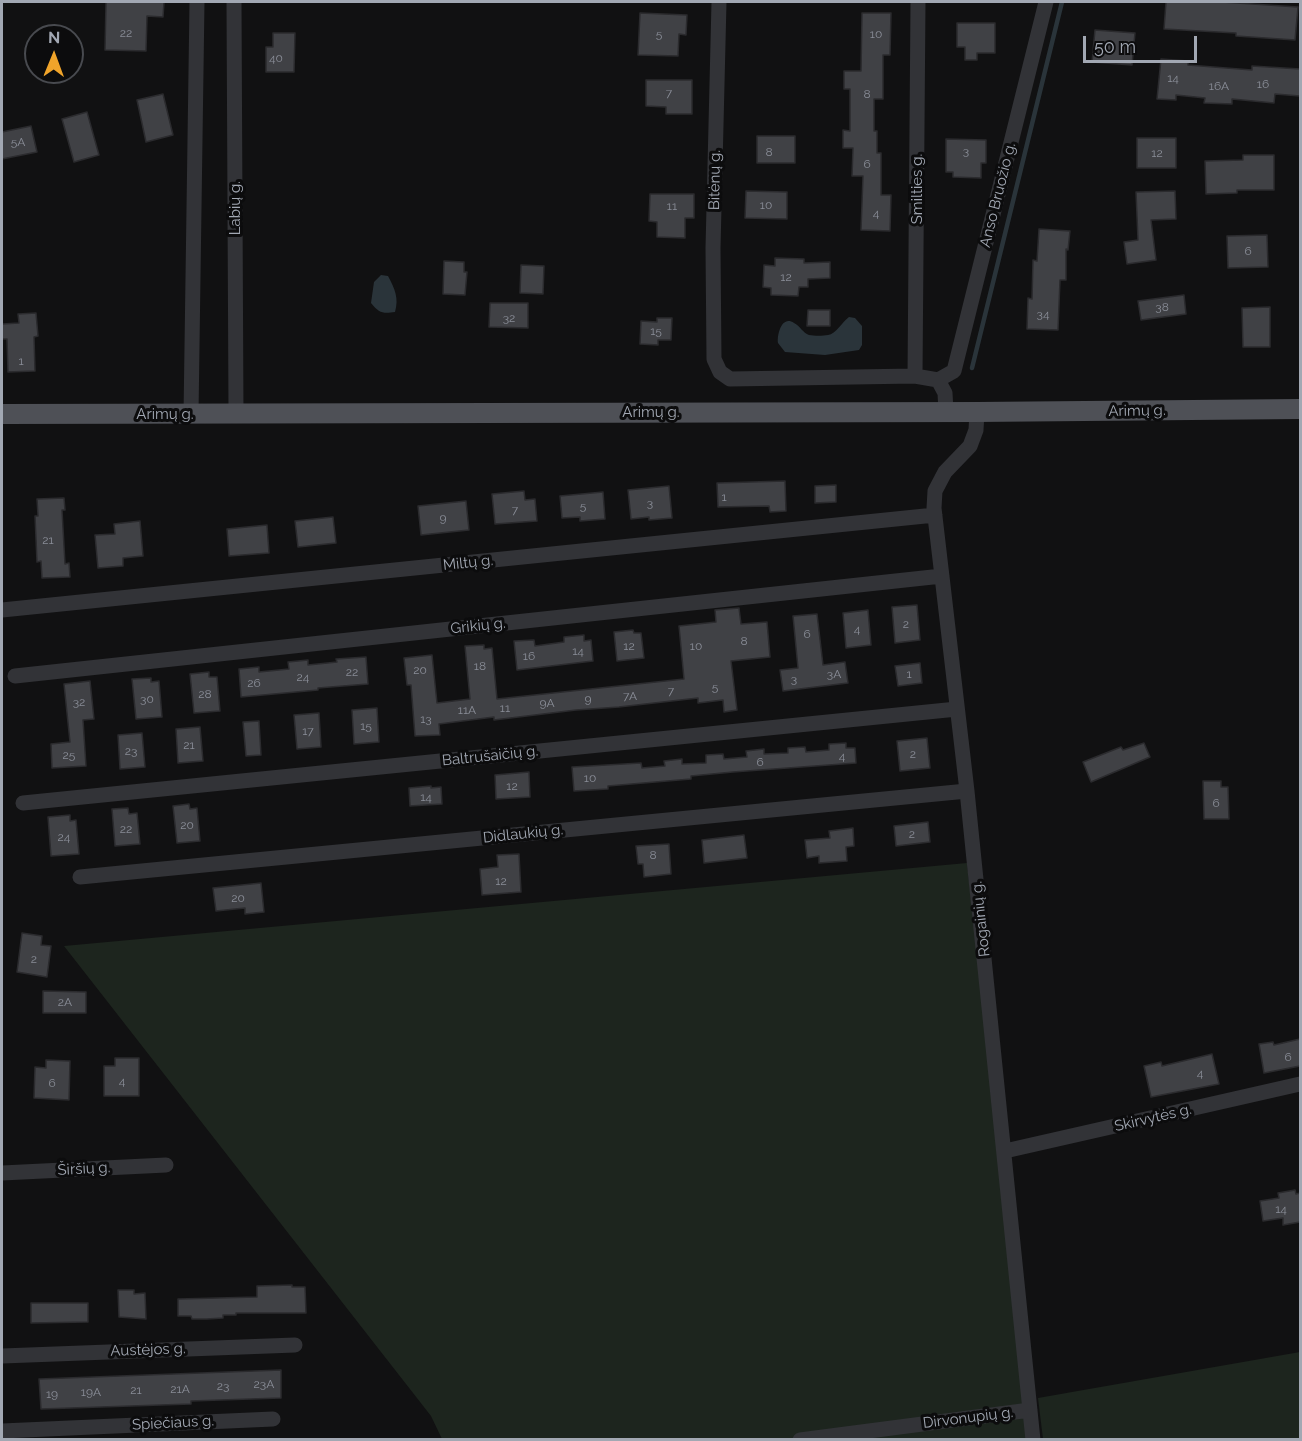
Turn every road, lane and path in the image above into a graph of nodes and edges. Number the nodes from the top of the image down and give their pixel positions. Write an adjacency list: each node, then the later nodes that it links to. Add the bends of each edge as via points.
1 (197, 2): 12 (street)
2 (234, 2): 13 (street, Labių g.)
3 (719, 2): 6 (street, Bitėnų g., via 713,248 714,359 720,372 730,379)
4 (918, 2): 6 (street, Smilties g.)
5 (1046, 2): 7 (street, Anso Bruožio g., via 954,371)
6 (915, 376): 7 (street)
7 (938, 380): 9 (street, via 945,393)
8 (1300, 409): 10 (main road, Arimų g.)
9 (946, 412): 10 (main road, Arimų g.); 13 (main road, Arimų g.)
10 (976, 412): 14 (street, Rogainių g., via 976,430 970,446 945,472 935,491)
11 (2, 414): 12 (main road, Arimų g.)
12 (191, 414): 13 (main road, Arimų g.)
13 (236, 414)
14 (935, 515): 15 (street, Rogainių g.); 16 (street, Miltų g.)
15 (942, 576): 17 (street, Grikių g.); 18 (street, Rogainių g.)
16 (2, 610)
17 (15, 676)
18 (957, 709): 19 (street, Rogainių g.); 20 (street, Baltrušaičių g.)
19 (967, 791): 21 (street, Didlaukių g.); 23 (street, Rogainių g.)
20 (23, 803)
21 (80, 877)
22 (1300, 1084): 23 (street, Skirvytės g.)
23 (1005, 1151): 28 (street, Rogainių g.)
24 (166, 1165): 25 (street, Širšių g.)
25 (2, 1173)
26 (295, 1345): 27 (street, Austėjos g.)
27 (2, 1356)
28 (1030, 1410): 31 (street, Dirvonupių g.); 32 (street, Rogainių g.)
29 (273, 1419): 30 (street, Spiečiaus g.)
30 (2, 1431)
31 (800, 1440)
32 (1033, 1440)

